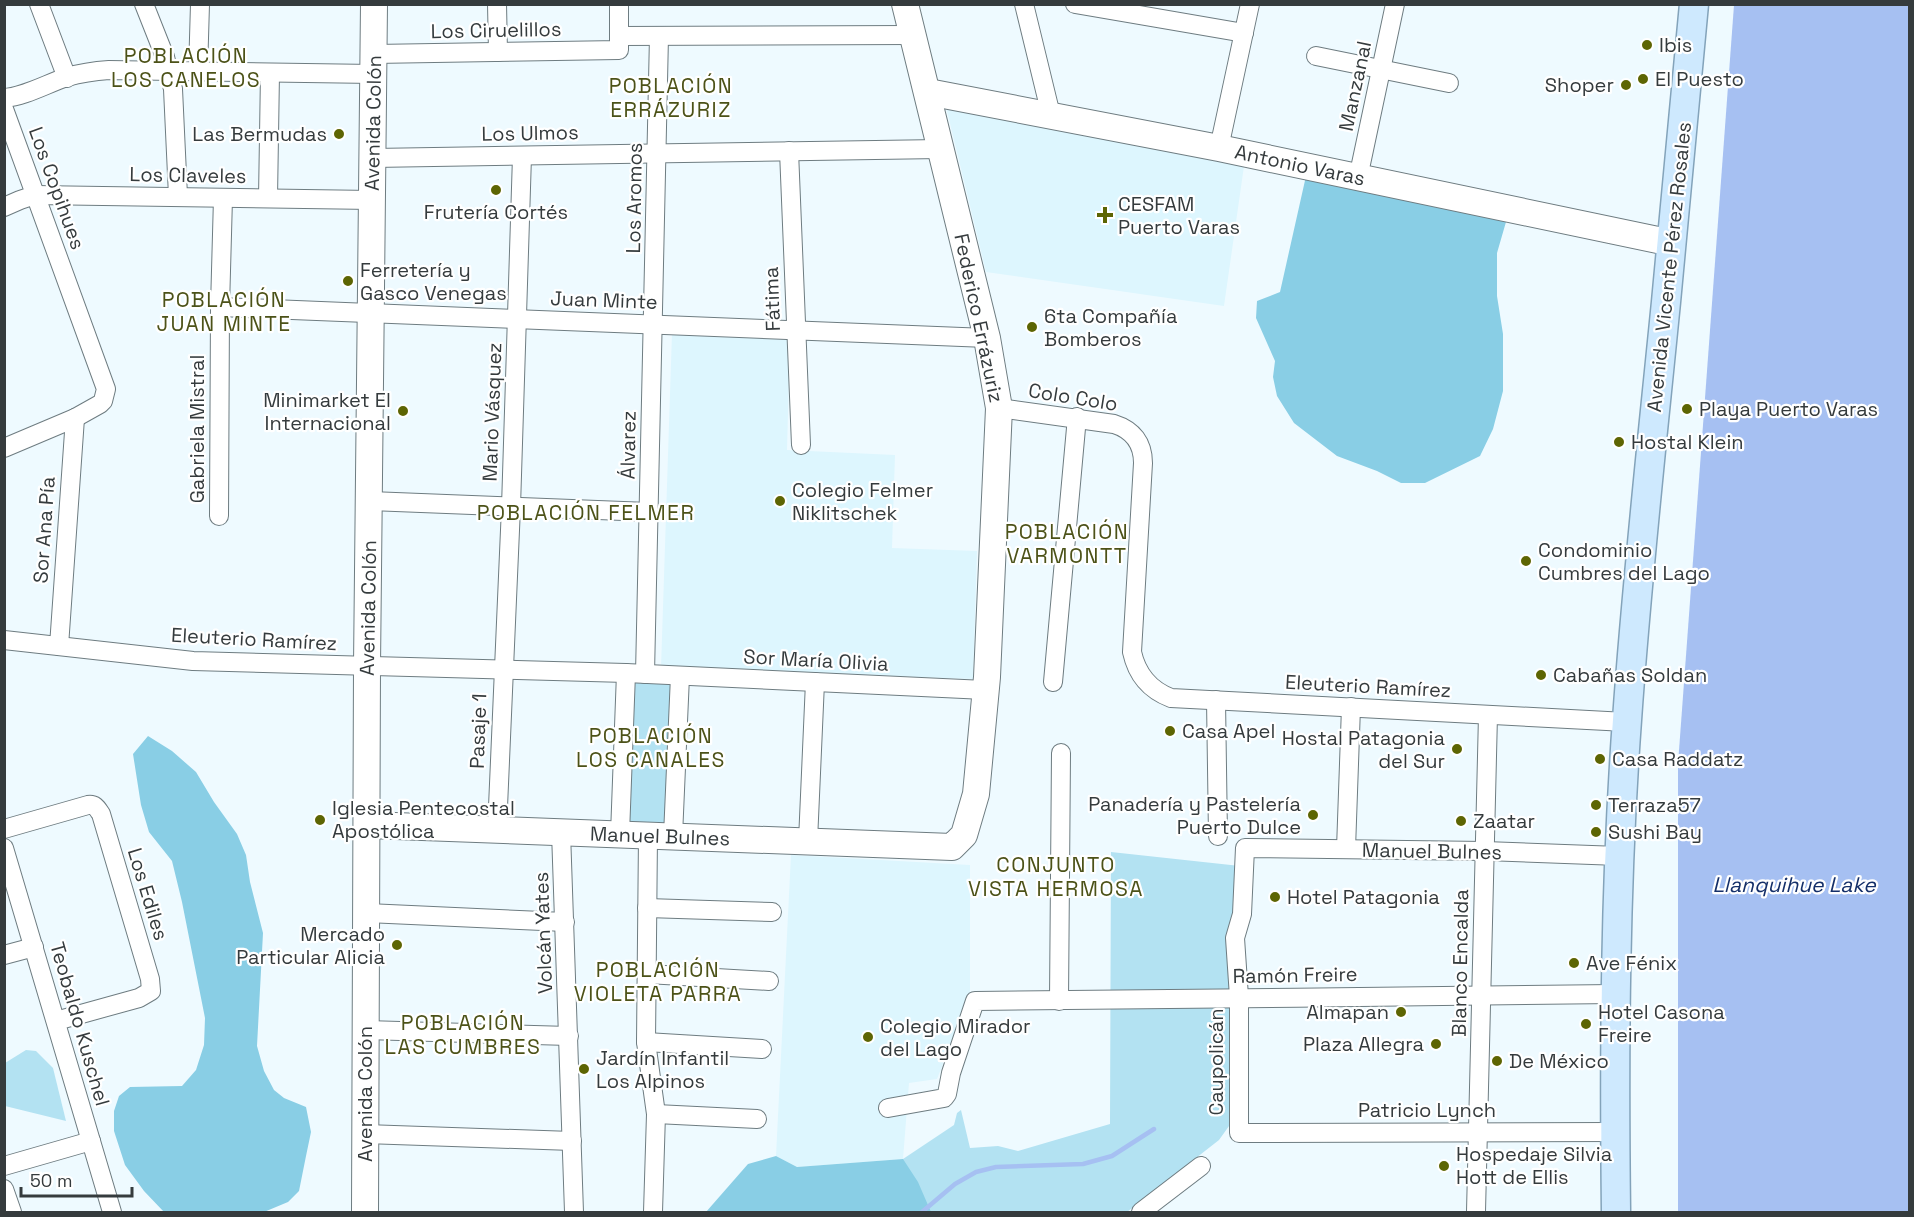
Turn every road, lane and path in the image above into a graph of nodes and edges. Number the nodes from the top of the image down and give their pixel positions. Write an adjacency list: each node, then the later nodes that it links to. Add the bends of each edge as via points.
1 (39, 4): 25 (street)
2 (144, 4): 22 (street)
3 (200, 4): 23 (street)
4 (374, 4): 20 (street, Avenida Colón)
5 (498, 4): 18 (street)
6 (619, 4): 17 (street)
7 (905, 4): 15 (street, Federico Errázuriz)
8 (1024, 4): 30 (street)
9 (1075, 4): 13 (street)
10 (1250, 4): 14 (street)
11 (1395, 4): 21 (street, Manzanal)
12 (1694, 4): 44 (main road, Avenida Vicente Pérez Rosales)
13 (1126, 9): 14 (street)
14 (1244, 33): 31 (street)
15 (913, 35): 16 (street, Los Ciruelillos); 27 (street, Federico Errázuriz)
16 (659, 36): 17 (street, Los Ciruelillos); 34 (street, Los Aromos)
17 (619, 43): 18 (street, Los Ciruelillos)
18 (498, 52): 20 (street, Los Ciruelillos)
19 (1316, 56): 21 (street)
20 (374, 64): 24 (street, Los Ciruelillos); 36 (street, Avenida Colón)
21 (1382, 69): 26 (street); 37 (street, Manzanal)
22 (169, 72): 23 (street, Los Ciruelillos); 25 (street, Los Ciruelillos, via 109,70); 39 (street)
23 (198, 72): 24 (street, Los Ciruelillos)
24 (270, 73): 41 (street)
25 (67, 78): 28 (street, Los Ciruelillos)
26 (1449, 83)
27 (928, 92): 30 (street, Antonio Varas); 32 (street, Federico Errázuriz)
28 (4, 98)
29 (4, 109): 38 (street, Los Copihues)
30 (1051, 115): 31 (street, Antonio Varas)
31 (1219, 148): 37 (street, Antonio Varas)
32 (940, 149): 33 (street, Los Ulmos); 50 (street, Federico Errázuriz)
33 (789, 152): 34 (street, Los Ulmos); 49 (street, Fátima)
34 (657, 153): 35 (street, Los Ulmos); 48 (street, Los Aromos)
35 (522, 156): 36 (street, Los Ulmos); 47 (street, Mario Vásquez)
36 (373, 158): 42 (street, Avenida Colón)
37 (1358, 178): 44 (street, Antonio Varas)
38 (36, 195): 39 (street, Los Claveles); 43 (street, Los Claveles); 53 (street, Los Copihues, via 106,389 100,404)
39 (178, 196): 40 (street, Los Claveles)
40 (224, 198): 41 (street, Los Claveles); 45 (street, Gabriela Mistral)
41 (268, 198): 42 (street, Los Claveles)
42 (372, 200): 46 (street, Avenida Colón)
43 (4, 207)
44 (1672, 243): 74 (main road, Avenida Vicente Pérez Rosales)
45 (220, 307): 46 (street, Juan Minte); 59 (street, Gabriela Mistral)
46 (372, 313): 47 (street, Juan Minte); 56 (street, Avenida Colón)
47 (517, 319): 48 (street, Juan Minte); 57 (street, Mario Vásquez)
48 (654, 324): 49 (street, Juan Minte); 58 (street, Álvarez)
49 (796, 331): 50 (street, Juan Minte); 55 (street, Fátima)
50 (987, 338): 51 (street, Federico Errázuriz)
51 (999, 408): 52 (street, Colo Colo); 70 (street, Federico Errázuriz)
52 (1077, 417): 62 (street, Colo Colo, via 1122,427 1135,436 1142,449); 69 (street)
53 (75, 418): 54 (street); 61 (street, Sor Ana Pía)
54 (6, 441)
55 (801, 445)
56 (370, 501): 57 (street); 63 (street, Avenida Colón)
57 (511, 507): 58 (street); 64 (street, Mario Vásquez)
58 (649, 512): 66 (street, Álvarez)
59 (219, 516)
60 (4, 640): 61 (street, Eleuterio Ramírez)
61 (59, 646): 63 (street, Eleuterio Ramírez, via 193,661)
62 (1132, 652): 71 (street, Eleuterio Ramírez, via 1142,677 1163,695)
63 (367, 666): 64 (street, Eleuterio Ramírez); 76 (street, Avenida Colón)
64 (503, 670): 65 (street, Eleuterio Ramírez); 78 (street, Pasaje 1)
65 (627, 673): 66 (street, Eleuterio Ramírez); 80 (street)
66 (645, 674): 67 (street, Sor María Olivia)
67 (680, 676): 68 (street, Sor María Olivia); 82 (street)
68 (814, 682): 70 (street, Sor María Olivia); 84 (street)
69 (1053, 682)
70 (985, 690): 85 (street, Federico Errázuriz, via 975,794 964,835)
71 (1216, 700): 72 (street, Eleuterio Ramírez); 83 (street)
72 (1351, 707): 73 (street, Eleuterio Ramírez); 88 (street)
73 (1488, 715): 74 (street, Eleuterio Ramírez); 89 (street, Blanco Encalda)
74 (1626, 722): 90 (main road, Avenida Vicente Pérez Rosales)
75 (1061, 753): 102 (street)
76 (368, 825): 78 (street, Manuel Bulnes); 93 (street, Avenida Colón)
77 (4, 829): 103 (street, Los Ediles, via 88,805 97,808 150,980 151,991 139,998)
78 (497, 830): 79 (street, Manuel Bulnes)
79 (561, 832): 80 (street, Manuel Bulnes); 94 (street, Volcán Yates)
80 (620, 834): 81 (street, Manuel Bulnes)
81 (648, 835): 82 (street, Manuel Bulnes); 91 (street)
82 (673, 836): 84 (street, Manuel Bulnes)
83 (1218, 836)
84 (808, 841): 85 (street, Manuel Bulnes)
85 (952, 847)
86 (4, 848): 95 (street, Teobaldo Kuschel)
87 (1245, 848): 88 (street, Manuel Bulnes); 101 (street, Caupolicán, via 1242,914 1235,938)
88 (1346, 849): 89 (street, Manuel Bulnes)
89 (1485, 851): 90 (street, Manuel Bulnes); 100 (street, Blanco Encalda)
90 (1619, 856): 99 (main road, Avenida Vicente Pérez Rosales)
91 (647, 908): 92 (street); 97 (street)
92 (772, 912)
93 (367, 913): 94 (street); 104 (street, Avenida Colón)
94 (564, 922): 105 (street, Volcán Yates)
95 (34, 947): 96 (street); 103 (street, Teobaldo Kuschel)
96 (4, 955)
97 (646, 974): 98 (street); 106 (street)
98 (769, 981)
99 (1615, 994): 100 (street, Ramón Freire); 111 (main road, Avenida Vicente Pérez Rosales)
100 (1481, 995): 101 (street, Ramón Freire); 112 (street, Blanco Encalda)
101 (1239, 998): 102 (street, Ramón Freire); 114 (street, Caupolicán)
102 (1059, 1001): 108 (street, Ramón Freire, via 975,1001 944,1098)
103 (56, 1021): 115 (street, Teobaldo Kuschel)
104 (366, 1030): 105 (street); 113 (street, Avenida Colón)
105 (569, 1036): 116 (street, Volcán Yates)
106 (646, 1042): 107 (street); 109 (street)
107 (762, 1049)
108 (888, 1108)
109 (656, 1114): 110 (street); 124 (street)
110 (757, 1119)
111 (1615, 1132): 112 (street, Patricio Lynch); 127 (main road, Avenida Vicente Pérez Rosales)
112 (1478, 1133): 114 (street, Patricio Lynch); 126 (street, Blanco Encalda)
113 (365, 1134): 116 (street); 122 (street, Avenida Colón)
114 (1239, 1134)
115 (91, 1141): 117 (street); 121 (street, Teobaldo Kuschel)
116 (572, 1141): 123 (street, Volcán Yates)
117 (4, 1166)
118 (1201, 1166): 125 (street)
119 (4, 1189): 120 (street)
120 (12, 1212)
121 (112, 1212)
122 (364, 1212)
123 (574, 1212)
124 (653, 1212)
125 (1141, 1212)
126 (1476, 1212)
127 (1616, 1212)

